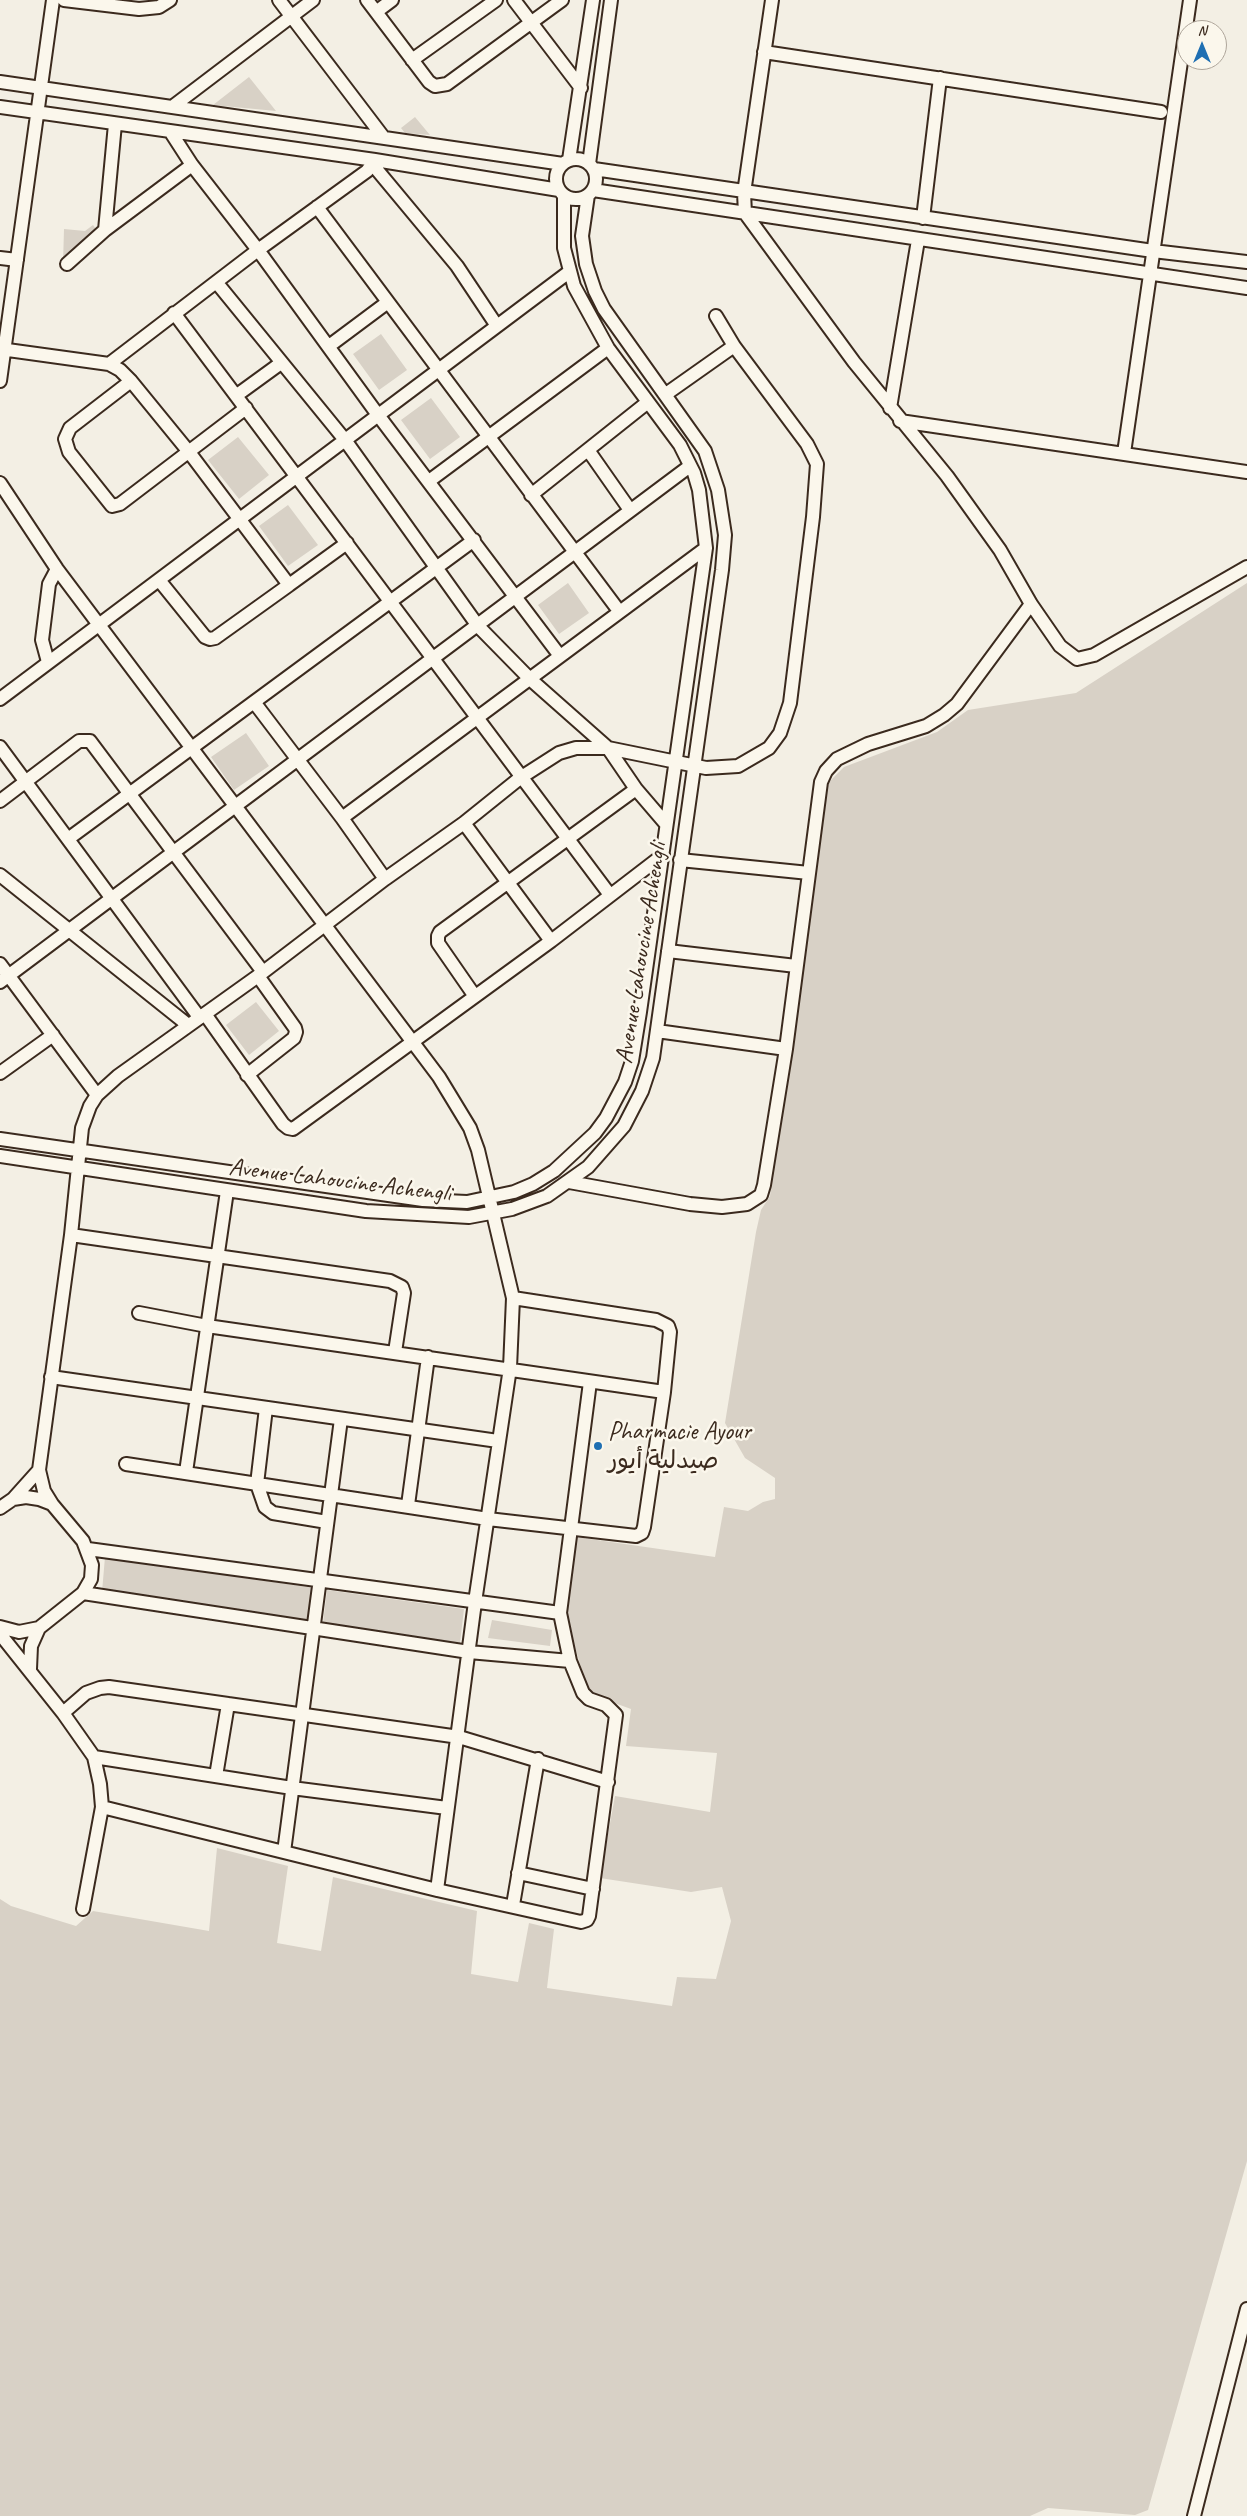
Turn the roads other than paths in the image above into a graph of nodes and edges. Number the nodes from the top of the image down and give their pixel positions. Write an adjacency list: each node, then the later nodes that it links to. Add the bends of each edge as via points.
1 (53, 0): 22 (street)
2 (64, 0): 3 (street, via 139,10 159,7)
3 (170, 0)
4 (279, 0): 16 (street)
5 (313, 0): 16 (street)
6 (367, 0): 15 (street)
7 (392, 0): 15 (street)
8 (496, 0): 19 (street)
9 (514, 0): 17 (street)
10 (562, 0): 17 (street)
11 (593, 0): 23 (street)
12 (611, 0): 34 (street)
13 (772, 0): 18 (street)
14 (1190, 0): 44 (street)
15 (376, 12): 19 (street)
16 (293, 16): 24 (street); 30 (street)
17 (531, 23): 19 (street, via 447,84 434,86); 23 (street)
18 (764, 52): 20 (street); 37 (street)
19 (412, 60)
20 (940, 78): 26 (street); 40 (street)
21 (0, 82): 22 (street)
22 (41, 88): 24 (street); 27 (street)
23 (581, 88): 31 (street)
24 (172, 107): 30 (street)
25 (0, 108): 27 (street)
26 (1161, 112)
27 (38, 114): 28 (street); 46 (street)
28 (115, 124): 29 (street); 41 (street)
29 (170, 131): 32 (street); 33 (street)
30 (384, 138): 31 (street)
31 (566, 162): 34 (street, via 580,159); 35 (street, via 557,174)
32 (374, 163): 35 (street); 38 (street); 56 (street, via 457,266)
33 (192, 165): 41 (street); 43 (street)
34 (591, 166): 36 (street, via 596,180); 37 (street)
35 (562, 192): 36 (street, via 576,199); 49 (street, Avenue Lahoucine Achengli, via 564,248)
36 (590, 192): 39 (street); 66 (street, Avenue Lahoucine Achengli, via 582,236 594,291)
37 (744, 193): 39 (street); 40 (street)
38 (317, 207): 43 (street); 53 (street)
39 (745, 214): 42 (street); 70 (street)
40 (923, 218): 44 (street)
41 (105, 230): 48 (street)
42 (918, 240): 50 (street); 70 (street)
43 (258, 250): 51 (street); 57 (street)
44 (1153, 251): 47 (street); 50 (street)
45 (0, 258): 46 (street)
46 (17, 260): 60 (street)
47 (1247, 262)
48 (67, 264)
49 (569, 272): 56 (street); 59 (street, Avenue Lahoucine Achengli)
50 (1149, 274): 52 (street); 77 (street)
51 (217, 283): 54 (street); 61 (street)
52 (1247, 288)
53 (388, 302): 57 (street); 63 (street)
54 (174, 313): 62 (street); 67 (street)
55 (716, 316): 58 (street)
56 (497, 326): 63 (street)
57 (329, 346): 71 (street)
58 (734, 346): 66 (street); 113 (street, via 807,444 817,464 817,483 790,703 780,733 768,748 738,766 706,768)
59 (608, 348): 68 (street, Avenue Lahoucine Achengli); 73 (street)
60 (2, 349): 62 (street); 64 (street)
61 (281, 363): 67 (street); 74 (street)
62 (109, 364): 65 (street)
63 (439, 370): 71 (street); 73 (street)
64 (0, 381)
65 (131, 381): 76 (street); 76 (street, via 70,428 65,439 69,452 112,506 120,504)
66 (666, 394): 113 (street, Avenue Lahoucine Achengli, via 708,460 718,490 725,535)
67 (237, 395): 69 (street)
68 (648, 402): 75 (street); 78 (street, Avenue Lahoucine Achengli, via 680,445)
69 (246, 408): 76 (street); 80 (street)
70 (890, 408): 72 (street)
71 (378, 415): 74 (street); 81 (street)
72 (900, 421): 77 (street); 97 (street, via 963,498 1000,550)
73 (489, 438): 81 (street); 83 (street)
74 (345, 440): 80 (street); 91 (street)
75 (588, 450): 83 (street); 84 (street)
76 (189, 452): 85 (street)
77 (1124, 453): 79 (street)
78 (690, 466): 84 (street); 88 (street, Avenue Lahoucine Achengli, via 699,490)
79 (1247, 472)
80 (297, 476): 85 (street); 87 (street)
81 (430, 481): 86 (street)
82 (0, 483): 92 (street)
83 (532, 495): 89 (street)
84 (630, 510): 89 (street)
85 (238, 520): 93 (street); 94 (street)
86 (474, 540): 91 (street); 95 (street)
87 (347, 543): 94 (street); 96 (street)
88 (706, 548): 98 (street); 112 (street, Avenue Lahoucine Achengli)
89 (574, 552): 95 (street); 98 (street)
90 (1247, 566): 97 (street, via 1085,659 1077,659 1065,651)
91 (437, 568): 96 (street); 100 (street)
92 (57, 569): 99 (street); 103 (street, via 49,584 42,640)
93 (159, 580): 94 (street, via 210,639); 99 (street)
94 (288, 585)
95 (514, 596): 100 (street); 101 (street)
96 (391, 601): 102 (street); 106 (street)
97 (1031, 604): 128 (street, via 957,704 944,715 926,726 858,749 838,759 826,771 821,782)
98 (619, 611): 101 (street)
99 (99, 624): 103 (street); 109 (street)
100 (478, 626): 102 (street); 104 (street)
101 (560, 656): 104 (street)
102 (433, 660): 107 (street); 111 (street)
103 (48, 662): 105 (street)
104 (530, 679): 107 (street); 110 (street)
105 (0, 698)
106 (254, 702): 109 (street); 111 (street)
107 (477, 719): 114 (street); 120 (street)
108 (0, 747): 115 (street)
109 (191, 748): 117 (street); 119 (street)
110 (608, 748): 112 (street); 114 (street, via 576,748 559,753); 116 (street)
111 (298, 760): 119 (street); 120 (street)
112 (675, 760): 113 (street); 122 (street, Avenue Lahoucine Achengli)
113 (693, 764): 127 (street, Avenue Lahoucine Achengli)
114 (520, 778): 121 (street); 124 (street)
115 (26, 780): 117 (street, via 79,741 87,740); 118 (street); 123 (street)
116 (636, 789): 122 (street); 124 (street)
117 (130, 793): 123 (street); 125 (street)
118 (0, 801)
119 (234, 806): 125 (street); 134 (street)
120 (342, 818): 129 (street)
121 (464, 823): 129 (street); 131 (street)
122 (666, 824): 126 (street, Avenue Lahoucine Achengli)
123 (68, 839): 133 (street)
124 (568, 840): 131 (street); 132 (street)
125 (175, 852): 133 (street); 140 (street)
126 (663, 855): 132 (street); 158 (street, Avenue Lahoucine Achengli, via 632,1060 617,1100 595,1133 554,1171 527,1186)
127 (680, 860): 128 (street); 137 (street, Avenue Lahoucine Achengli)
128 (809, 873): 139 (street)
129 (384, 879): 134 (street)
130 (2, 881): 135 (street)
131 (506, 883): 136 (street); 142 (street, via 438,936 438,942)
132 (610, 895): 136 (street)
133 (111, 900): 135 (street); 143 (street)
134 (324, 925): 140 (street); 147 (street)
135 (68, 931): 141 (street); 144 (street)
136 (551, 941): 142 (street)
137 (668, 950): 139 (street); 145 (street, Avenue Lahoucine Achengli)
138 (0, 964): 141 (street)
139 (796, 966): 148 (street)
140 (260, 974): 143 (street); 150 (street, via 296,1032 294,1038)
141 (4, 979): 146 (street)
142 (474, 995): 147 (street)
143 (202, 1016): 144 (street); 150 (street)
144 (188, 1024): 151 (street)
145 (657, 1031): 148 (street); 156 (street, Avenue Lahoucine Achengli, via 642,1091 624,1126 588,1167)
146 (53, 1035): 149 (street); 151 (street)
147 (412, 1042): 150 (street, via 293,1128 283,1124); 158 (street, via 439,1077 470,1128)
148 (786, 1048): 156 (street, via 763,1190 754,1201 730,1206 690,1204)
149 (0, 1073)
150 (247, 1074)
151 (97, 1095): 153 (street, via 82,1128)
152 (0, 1138): 153 (street, Avenue Lahoucine Achengli)
153 (81, 1151): 155 (street); 158 (street, Avenue Lahoucine Achengli, via 422,1200 466,1202)
154 (0, 1156): 155 (street, Avenue Lahoucine Achengli)
155 (79, 1169): 157 (street, Avenue Lahoucine Achengli); 160 (street)
156 (569, 1182): 159 (street, Avenue Lahoucine Achengli, via 547,1196)
157 (227, 1190): 159 (street, Avenue Lahoucine Achengli, via 446,1218); 161 (street)
158 (490, 1198): 159 (street)
159 (494, 1213): 162 (street)
160 (71, 1235): 161 (street); 168 (street)
161 (218, 1257): 164 (street); 165 (street, via 397,1283 404,1293)
162 (513, 1298): 167 (street); 170 (street, via 664,1322 670,1332)
163 (139, 1313): 164 (street)
164 (207, 1326): 165 (street); 171 (street)
165 (395, 1352): 166 (street)
166 (428, 1357): 167 (street); 174 (street)
167 (510, 1368): 169 (street); 175 (street)
168 (51, 1376): 171 (street); 177 (street)
169 (590, 1382): 170 (street); 187 (street)
170 (664, 1392): 187 (street, via 642,1533 629,1536)
171 (198, 1398): 172 (street); 178 (street)
172 (266, 1408): 173 (street); 179 (street)
173 (341, 1419): 174 (street); 180 (street)
174 (417, 1430): 175 (street); 183 (street)
175 (498, 1442): 185 (street)
176 (126, 1464): 178 (street)
177 (39, 1470): 181 (street); 182 (street, via 44,1491)
178 (186, 1472): 179 (street)
179 (257, 1484): 180 (street); 186 (street, via 265,1507 273,1513)
180 (330, 1495): 183 (street); 186 (street)
181 (13, 1500): 182 (street, via 33,1497); 184 (street)
182 (52, 1504): 188 (street)
183 (408, 1505): 185 (street)
184 (0, 1508)
185 (488, 1519): 187 (street); 191 (street)
186 (327, 1522): 189 (street)
187 (569, 1528): 192 (street)
188 (88, 1549): 189 (street); 190 (street, via 92,1572)
189 (319, 1581): 191 (street); 195 (street)
190 (83, 1593): 194 (street); 195 (street)
191 (475, 1602): 192 (street); 197 (street)
192 (560, 1614): 198 (street)
193 (0, 1627): 194 (street, via 19,1632)
194 (39, 1628): 199 (street, via 31,1646)
195 (313, 1628): 197 (street); 202 (street)
196 (0, 1634): 199 (street)
197 (469, 1652): 198 (street); 203 (street)
198 (570, 1661): 207 (street, via 582,1693 606,1705 616,1715)
199 (30, 1669): 201 (street)
200 (228, 1704): 201 (street, via 100,1688 86,1693); 202 (street); 206 (street)
201 (63, 1713): 204 (street)
202 (301, 1714): 203 (street); 208 (street)
203 (459, 1737): 205 (street); 210 (street)
204 (94, 1757): 206 (street); 209 (street)
205 (538, 1759): 207 (street); 212 (street)
206 (216, 1776): 208 (street)
207 (608, 1782): 213 (street)
208 (292, 1788): 210 (street); 211 (street)
209 (102, 1807): 211 (street); 216 (street)
210 (447, 1808): 214 (street)
211 (284, 1852): 214 (street)
212 (518, 1873): 213 (street); 215 (street)
213 (593, 1889): 215 (street, via 590,1916 581,1922)
214 (437, 1890): 215 (street)
215 (512, 1905)
216 (83, 1909)
217 (1247, 2309): 218 (street)
218 (1194, 2516)

